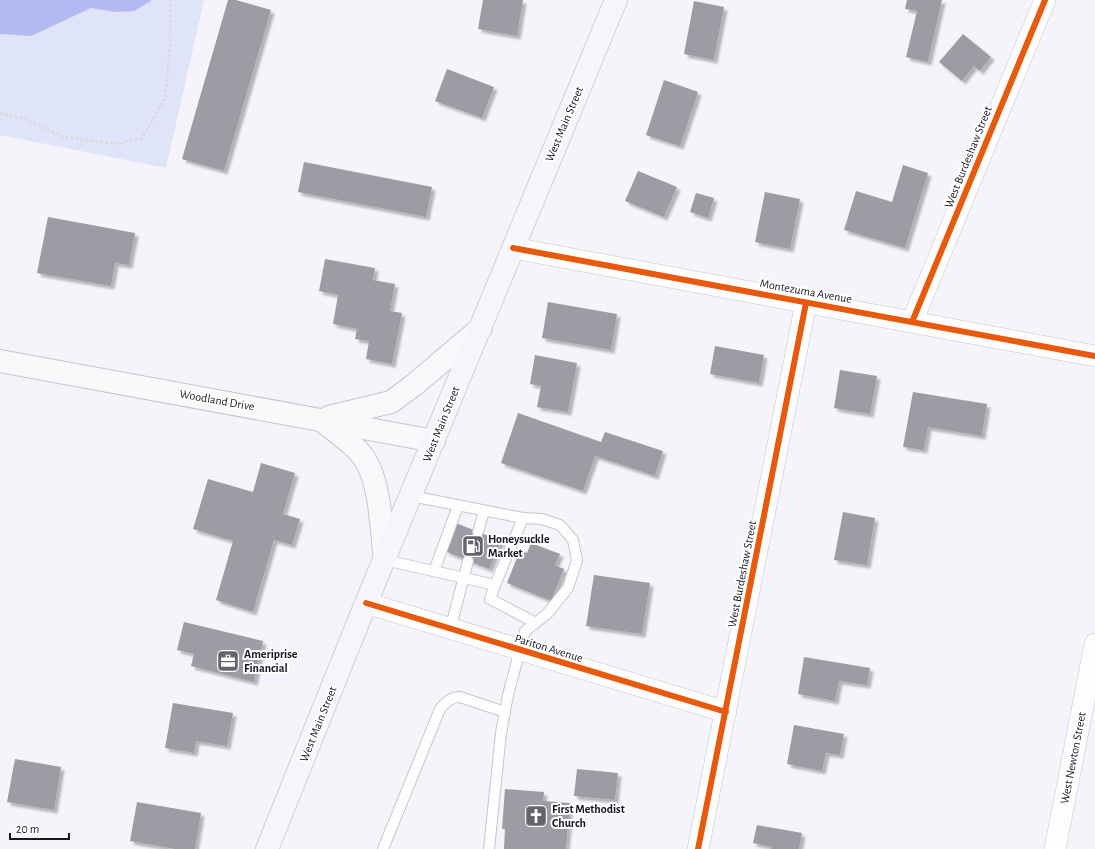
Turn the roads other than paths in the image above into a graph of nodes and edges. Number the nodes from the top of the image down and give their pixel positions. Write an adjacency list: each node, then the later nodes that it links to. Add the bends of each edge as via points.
1 (616, 0): 3 (main road, West Main Street)
2 (1045, 0): 5 (street, West Burdeshaw Street)
3 (513, 248): 4 (street, Montezuma Avenue); 6 (main road, West Main Street)
4 (806, 303): 5 (street, Montezuma Avenue); 27 (street, West Burdeshaw Street)
5 (912, 322): 7 (street, Montezuma Avenue)
6 (481, 328): 9 (main road, via 391,402); 10 (main road, West Main Street)
7 (1095, 356)
8 (0, 361): 9 (main road, Woodland Drive)
9 (320, 419): 10 (main road, Woodland Drive); 16 (main road, via 351,444 367,462 375,482)
10 (434, 441): 11 (main road, West Main Street)
11 (411, 496): 12 (lane); 16 (main road, West Main Street)
12 (458, 506): 13 (lane); 18 (lane)
13 (484, 510): 14 (lane); 15 (lane)
14 (523, 518): 20 (lane); 22 (lane, via 542,519 560,525 573,540 577,560 568,588 547,614)
15 (478, 532)
16 (385, 560): 18 (lane); 21 (main road, West Main Street)
17 (468, 561): 19 (lane)
18 (434, 571): 19 (lane)
19 (463, 578): 20 (lane); 23 (lane)
20 (495, 585): 22 (lane, via 490,599)
21 (366, 603): 23 (street, Pariton Avenue); 28 (main road, West Main Street)
22 (536, 623): 25 (lane, via 524,631)
23 (450, 630): 25 (street, Pariton Avenue)
24 (1095, 644): 32 (street, West Newton Street)
25 (521, 651): 26 (lane); 27 (street, Pariton Avenue)
26 (505, 712): 29 (lane, via 460,697 454,697 440,709); 30 (lane)
27 (726, 712): 31 (street, West Burdeshaw Street)
28 (268, 849)
29 (384, 849)
30 (489, 849)
31 (698, 849)
32 (1055, 849)

